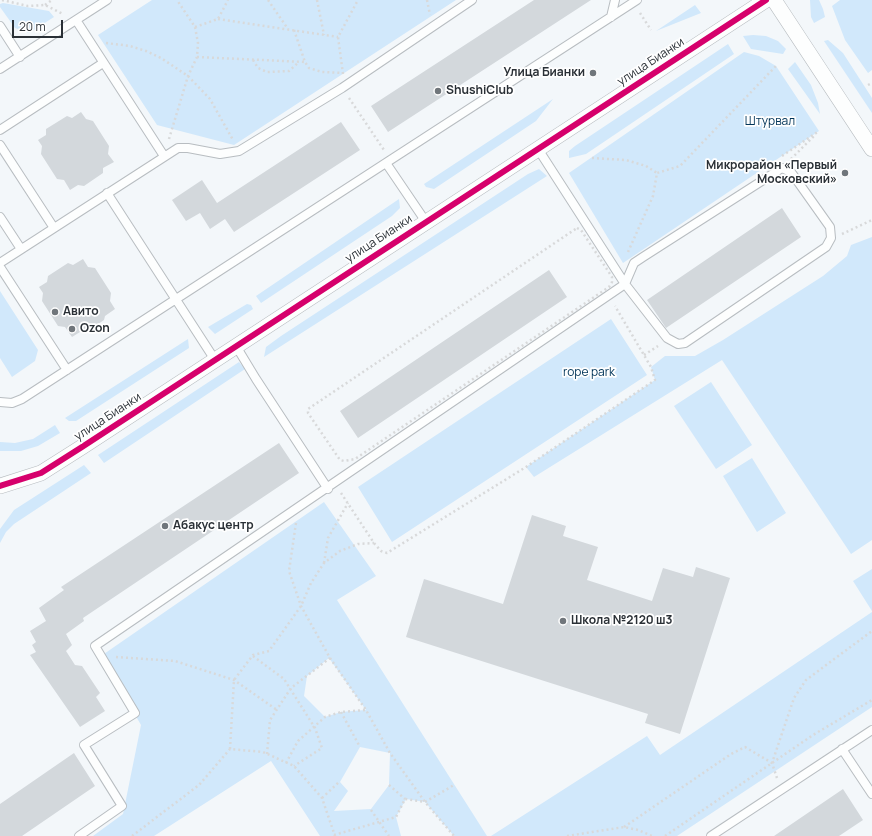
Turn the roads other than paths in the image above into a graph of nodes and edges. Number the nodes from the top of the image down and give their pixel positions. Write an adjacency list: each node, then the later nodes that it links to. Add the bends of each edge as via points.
1 (107, 0): 8 (lane)
2 (472, 0): 17 (lane, via 342,88 239,151 220,154 182,147)
3 (614, 0): 7 (lane)
4 (766, 0): 15 (street, улица Бианки)
5 (774, 0): 16 (street)
6 (635, 1): 7 (lane)
7 (611, 16): 18 (lane)
8 (76, 20): 10 (lane); 11 (lane)
9 (0, 26): 10 (lane)
10 (20, 56): 12 (lane)
11 (103, 63): 13 (lane); 17 (lane)
12 (0, 70)
13 (0, 130)
14 (0, 145): 22 (lane)
15 (538, 149): 21 (street, улица Бианки); 26 (lane)
16 (872, 149)
17 (164, 156): 19 (lane)
18 (388, 161): 21 (lane); 27 (lane)
19 (107, 193): 22 (lane); 27 (lane)
20 (0, 217): 23 (lane)
21 (426, 222): 28 (street, улица Бианки)
22 (54, 228): 23 (lane)
23 (21, 249): 24 (lane)
24 (0, 263)
25 (0, 267): 30 (lane)
26 (625, 284): 26 (lane, via 667,338 678,344 686,343 826,247 830,240 830,227 791,172 782,168 638,260); 33 (lane)
27 (176, 300): 29 (lane); 30 (lane)
28 (236, 346): 29 (street, улица Бианки); 33 (lane)
29 (215, 360): 32 (street, улица Бианки, via 41,473)
30 (67, 370): 31 (lane, via 22,399 12,403)
31 (0, 402)
32 (0, 486)
33 (328, 489): 37 (lane, via 95,646 135,713 84,745 122,806)
34 (872, 730): 35 (lane)
35 (842, 749): 36 (lane); 38 (lane)
36 (872, 794)
37 (79, 836)
38 (711, 836)

